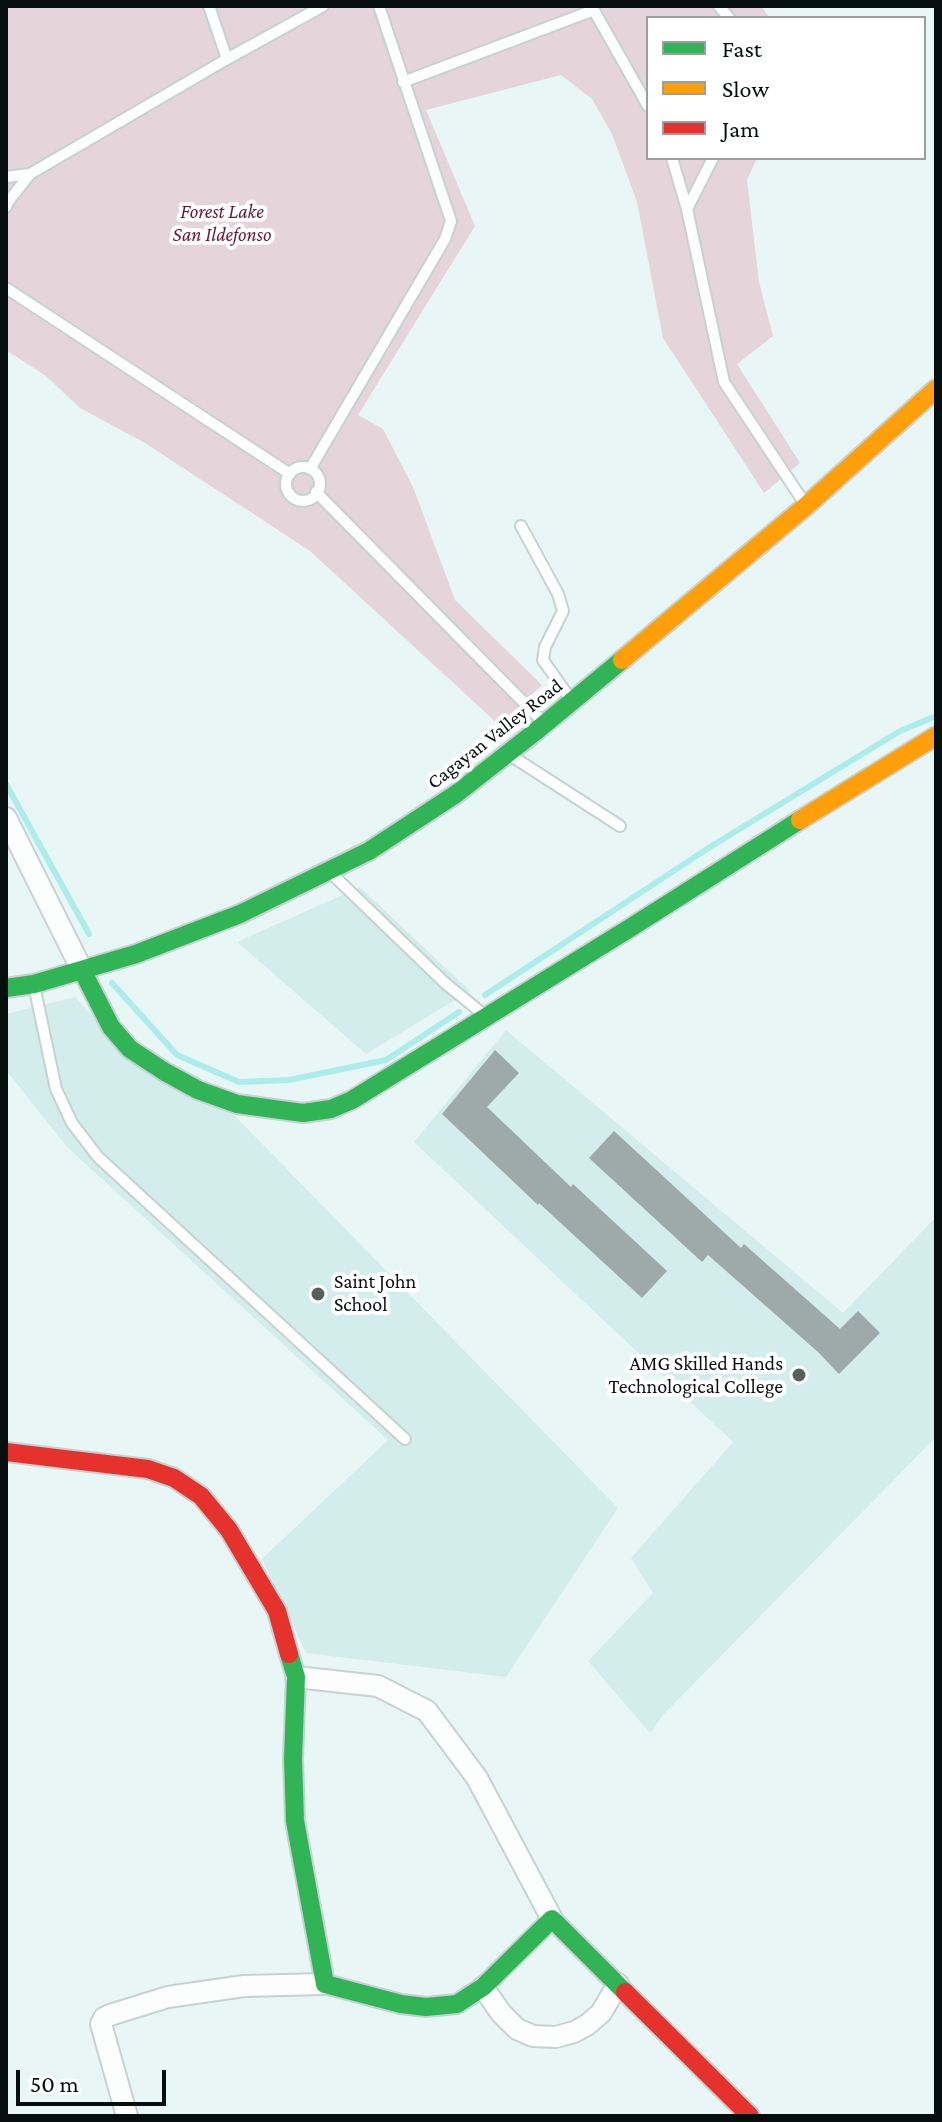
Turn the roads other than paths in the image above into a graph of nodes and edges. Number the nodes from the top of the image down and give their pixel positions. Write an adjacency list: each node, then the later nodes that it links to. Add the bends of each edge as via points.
1 (209, 6): 5 (lane)
2 (323, 6): 5 (lane)
3 (379, 6): 6 (lane)
4 (593, 8): 6 (lane); 7 (lane)
5 (227, 59): 10 (lane)
6 (403, 82): 16 (lane, via 451,221)
7 (646, 102)
8 (673, 160): 13 (lane)
9 (712, 160): 13 (lane)
10 (30, 174): 11 (lane); 12 (lane)
11 (6, 177)
12 (6, 207)
13 (687, 209): 19 (lane, via 724,382)
14 (6, 288): 17 (lane)
15 (936, 389): 19 (main road, Cagayan Valley Road)
16 (310, 469): 17 (lane, via 305,466); 18 (lane, via 317,473)
17 (290, 474): 18 (lane, via 289,494 301,501)
18 (316, 492): 22 (lane)
19 (806, 506): 21 (main road, Cagayan Valley Road)
20 (521, 526): 21 (lane, via 563,611 543,660)
21 (572, 702): 22 (main road, Cagayan Valley Road)
22 (545, 724): 24 (main road, Cagayan Valley Road)
23 (936, 736): 31 (main road)
24 (508, 754): 26 (lane); 27 (main road, Cagayan Valley Road, via 369,851)
25 (6, 818): 28 (street)
26 (620, 826)
27 (329, 871): 28 (main road, Cagayan Valley Road, via 240,914); 31 (lane)
28 (82, 970): 29 (main road, Cagayan Valley Road); 31 (main road, via 111,1027 130,1049 198,1090 280,1111 331,1109 352,1100)
29 (34, 984): 30 (main road, Cagayan Valley Road); 32 (lane, via 56,1089 72,1123 98,1157)
30 (6, 988)
31 (486, 1017)
32 (405, 1439)
33 (6, 1452): 34 (main road, via 148,1469 201,1496 229,1530 277,1611)
34 (296, 1677): 35 (street, via 378,1686 427,1711 477,1778); 36 (main road, via 295,1821)
35 (552, 1919): 37 (main road); 38 (main road)
36 (325, 1984): 38 (main road, via 426,2007 457,2004); 39 (street, via 244,1986 168,1997 104,2018 101,2024)
37 (618, 1984): 38 (street, via 587,2025 556,2037 517,2029); 40 (main road)
38 (483, 1987)
39 (127, 2116)
40 (750, 2116)

